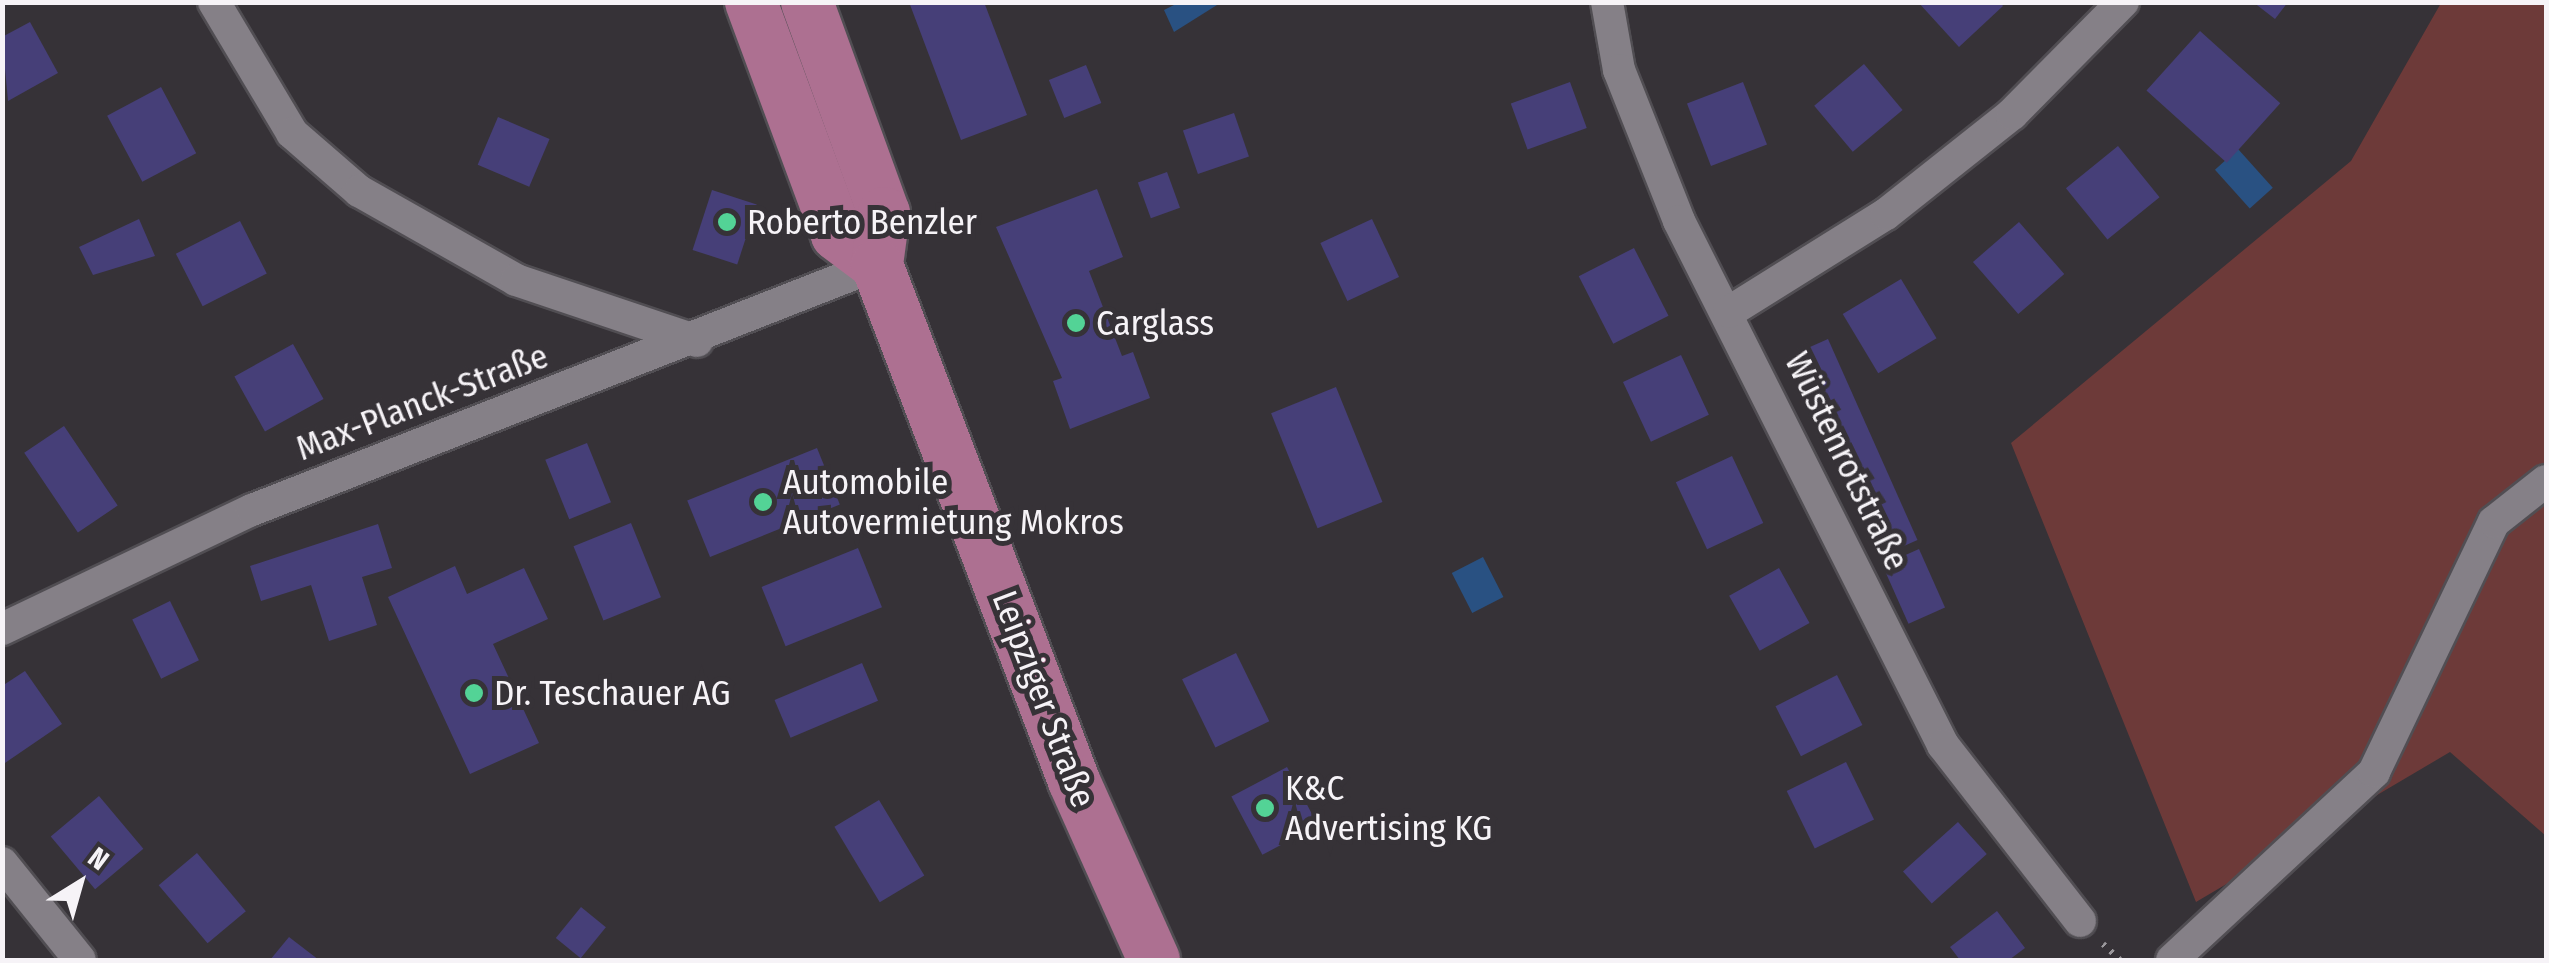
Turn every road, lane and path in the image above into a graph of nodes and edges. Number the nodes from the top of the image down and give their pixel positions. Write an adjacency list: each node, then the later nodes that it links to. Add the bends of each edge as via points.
1 (214, 2): 8 (street, via 292,133 359,191 516,280)
2 (751, 2): 6 (main road, via 837,235)
3 (808, 2): 6 (main road, Leipziger Straße, via 884,213)
4 (1606, 2): 7 (street, Wüstenrotstraße, via 1619,70 1680,221)
5 (2124, 2): 7 (street, via 2012,114 1886,214)
6 (877, 265): 8 (street, Max-Planck-Straße); 14 (main road, Leipziger Straße, via 1074,781)
7 (1729, 312): 12 (street, Wüstenrotstraße, via 1943,745)
8 (697, 341): 10 (street, Max-Planck-Straße, via 252,510)
9 (2546, 481): 15 (street, via 2486,536 2374,772)
10 (2, 629)
11 (2, 862): 13 (street)
12 (2080, 921)
13 (80, 960)
14 (1154, 960)
15 (2172, 960)

